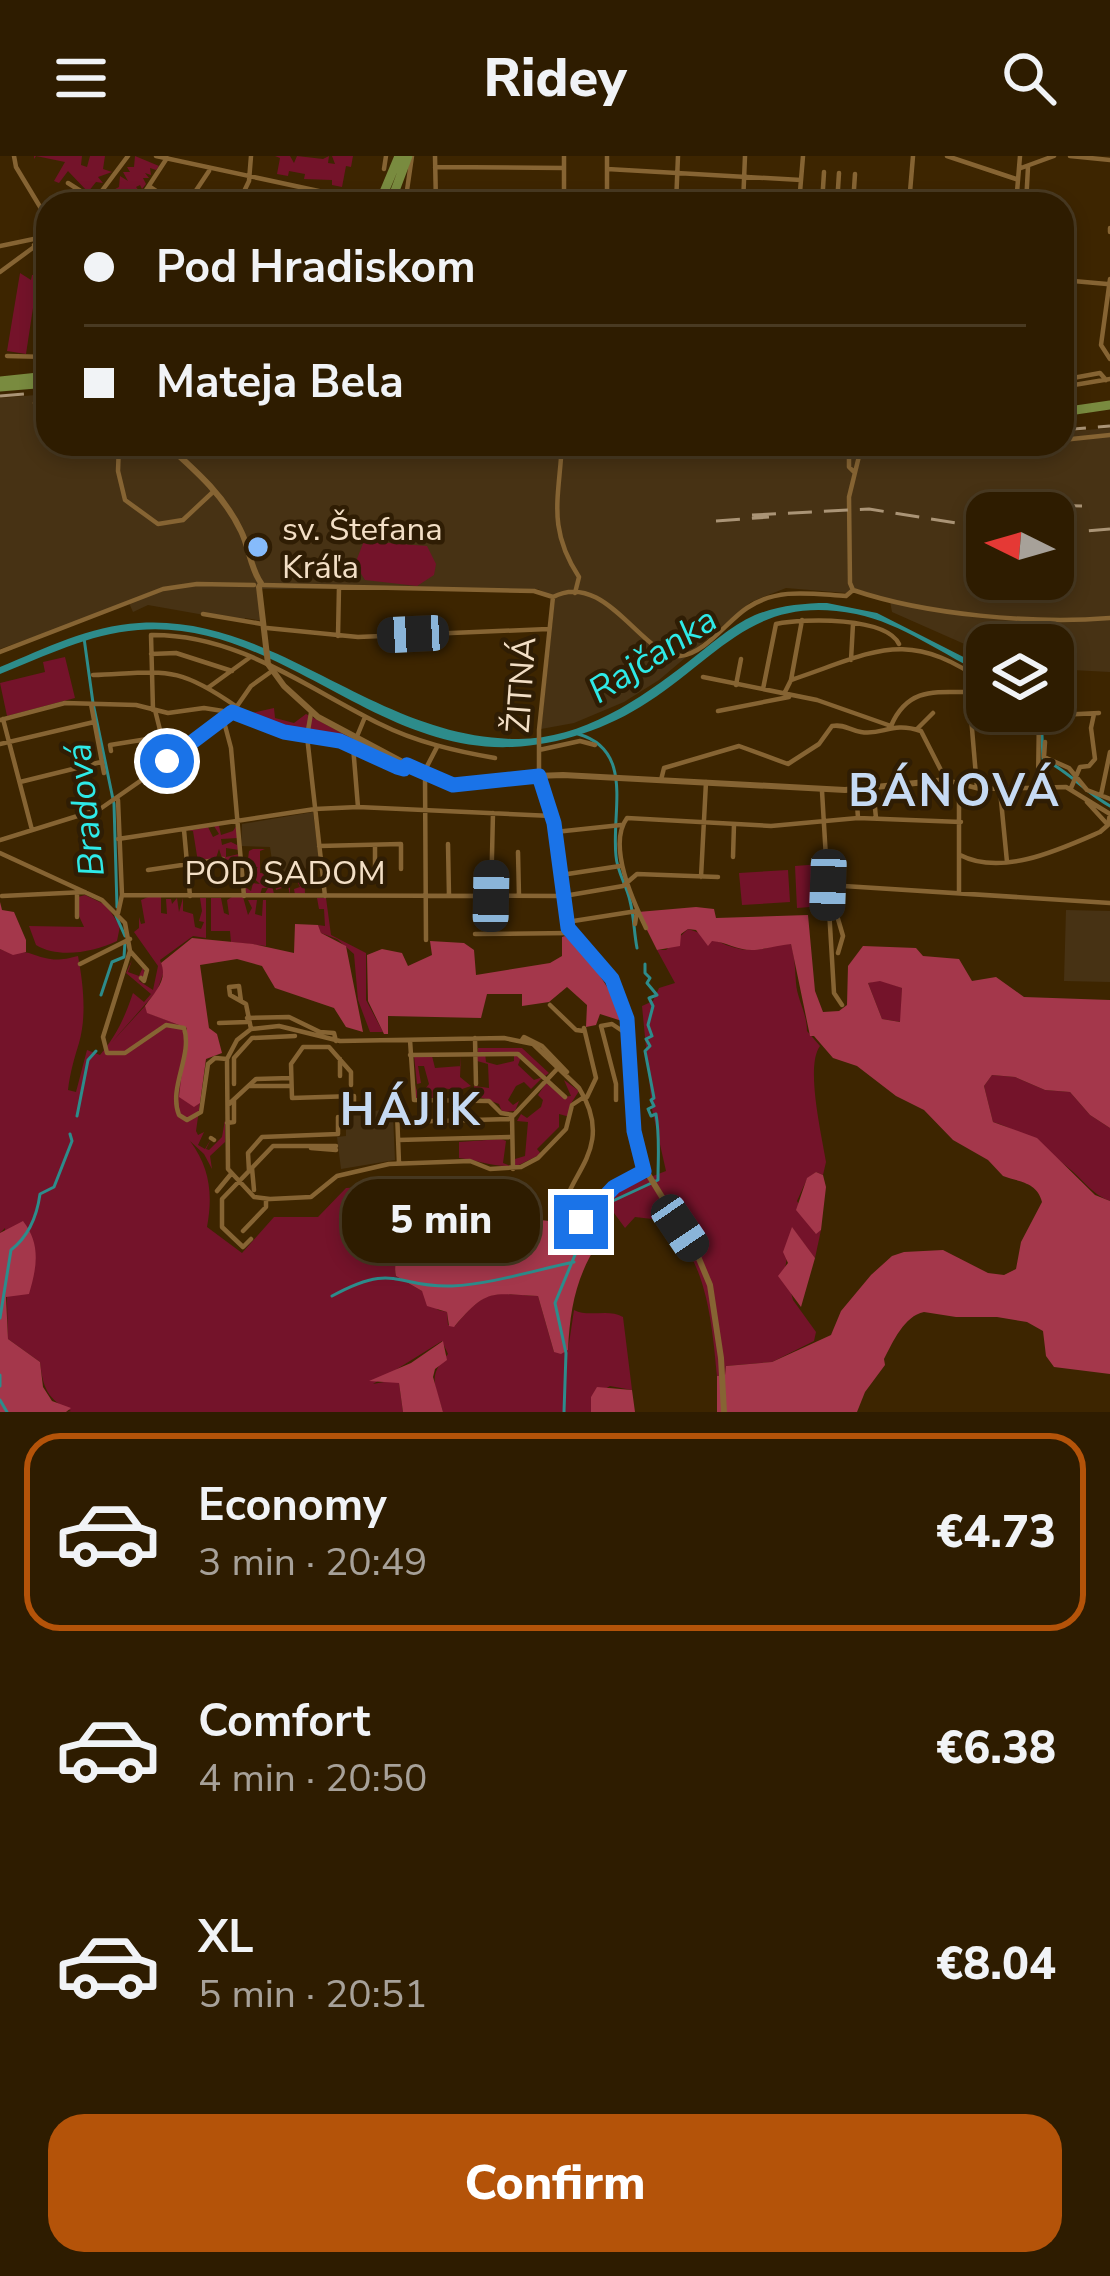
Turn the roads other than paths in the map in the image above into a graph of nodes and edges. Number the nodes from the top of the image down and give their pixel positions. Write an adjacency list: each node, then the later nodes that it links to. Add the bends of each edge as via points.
1 (128, 156): 38 (street)
2 (156, 156): 18 (street)
3 (251, 156): 30 (street)
4 (386, 156): 23 (street)
5 (406, 156): 44 (main road); 45 (street)
6 (435, 156): 21 (street)
7 (481, 156): 24 (street)
8 (564, 156): 22 (street)
9 (607, 156): 25 (street)
10 (677, 156): 26 (street)
11 (745, 156): 31 (street)
12 (803, 156): 34 (street)
13 (914, 156): 55 (street)
14 (947, 156): 33 (street)
15 (1054, 156): 20 (street)
16 (1070, 156): 19 (street)
17 (14, 158): 57 (street)
18 (166, 158): 30 (street); 36 (street)
19 (1110, 160)
20 (1023, 164): 33 (street)
21 (435, 166): 24 (street); 46 (street)
22 (564, 168): 24 (street); 47 (street)
23 (384, 169)
24 (481, 169)
25 (607, 169): 26 (street); 48 (street)
26 (677, 170): 31 (street); 49 (street)
27 (209, 171): 41 (street)
28 (824, 172): 52 (street)
29 (839, 173): 53 (street)
30 (250, 175): 42 (street); 43 (street)
31 (744, 175): 34 (street); 50 (street)
32 (855, 175): 54 (street)
33 (1016, 179): 56 (street)
34 (801, 180): 51 (street)
35 (68, 183): 37 (street)
36 (149, 186): 39 (street); 40 (street)
37 (81, 192)
38 (103, 192)
39 (145, 192)
40 (158, 192)
41 (195, 192)
42 (243, 192)
43 (328, 192)
44 (389, 192)
45 (405, 192)
46 (436, 192)
47 (563, 192)
48 (607, 192)
49 (676, 192)
50 (743, 192)
51 (800, 192)
52 (823, 192)
53 (838, 192)
54 (854, 192)
55 (910, 192)
56 (1016, 192)
57 (36, 198)
58 (36, 240): 59 (street)
59 (31, 242): 60 (street); 61 (street); 62 (street)
60 (0, 246)
61 (36, 251)
62 (0, 272)
63 (1074, 281): 64 (street)
64 (1108, 282): 67 (street, via 1101,345)
65 (7, 356): 66 (street)
66 (36, 356)
67 (1110, 358)
68 (1108, 380): 69 (street)
69 (1074, 382)
70 (36, 383): 71 (main road)
71 (0, 386)
72 (1110, 403): 73 (main road)
73 (1074, 408)
74 (1110, 435): 75 (street)
75 (1074, 439)
76 (118, 456): 82 (street, via 125,500 158,524 183,520)
77 (176, 456): 82 (street)
78 (561, 456): 86 (street, via 557,533 579,577)
79 (849, 456): 81 (street)
80 (859, 456): 81 (street)
81 (856, 472): 85 (street, via 849,510)
82 (214, 491): 83 (street, via 238,526)
83 (258, 584): 84 (street); 92 (street); 96 (street, via 172,587)
84 (339, 587): 87 (street); 94 (street)
85 (853, 590): 86 (street, via 792,592 754,604 679,656 608,605); 89 (street, via 1019,618)
86 (575, 593): 87 (street)
87 (553, 597): 93 (street, ŽITNÁ)
88 (203, 614): 92 (street)
89 (1110, 618)
90 (802, 620): 91 (street); 107 (street); 110 (street, via 776,624)
91 (853, 623): 95 (street, via 898,638); 100 (street)
92 (266, 626): 94 (street); 101 (street)
93 (548, 629): 94 (street); 138 (street, ŽITNÁ)
94 (338, 636)
95 (894, 646): 100 (street); 105 (street, via 926,651)
96 (0, 652)
97 (151, 654): 98 (street, via 151,635); 102 (street); 103 (street)
98 (250, 657): 101 (street); 102 (street)
99 (741, 658): 108 (street)
100 (851, 660): 107 (street)
101 (269, 666): 118 (street); 119 (street); 122 (street)
102 (232, 670): 109 (street)
103 (152, 672): 104 (street); 109 (street, via 174,671); 116 (street)
104 (93, 675)
105 (966, 675)
106 (703, 677): 108 (street)
107 (791, 680): 112 (street)
108 (736, 685): 110 (street)
109 (209, 687): 114 (street)
110 (763, 690): 112 (street)
111 (966, 693): 125 (street, via 933,690 904,704)
112 (784, 694): 113 (street)
113 (793, 695): 117 (street); 125 (street)
114 (227, 700): 118 (street); 118 (street)
115 (92, 704): 116 (street); 123 (street); 124 (street)
116 (154, 710): 118 (street); 131 (street)
117 (718, 711)
118 (228, 713): 130 (street); 143 (street); 172 (street)
119 (311, 713): 129 (street); 130 (street)
120 (933, 713): 126 (street)
121 (1074, 715): 152 (street, via 1096,714 1095,759 1080,766)
122 (365, 717): 129 (street); 137 (street)
123 (1, 718): 132 (street)
124 (94, 722): 132 (street); 142 (street)
125 (890, 725): 126 (street); 148 (street, via 868,732 832,726 788,764 724,748 664,768)
126 (917, 729): 149 (street)
127 (972, 732): 156 (street)
128 (1041, 732): 154 (street)
129 (355, 735): 136 (street); 144 (street)
130 (307, 736): 136 (street); 165 (street)
131 (160, 737): 139 (street, via 110,746); 143 (street)
132 (9, 742): 134 (street); 150 (street)
133 (1046, 742): 152 (street, via 1044,757 1069,768)
134 (0, 744)
135 (595, 745): 138 (street)
136 (353, 746): 144 (street); 164 (street)
137 (437, 746): 141 (street); 146 (street)
138 (538, 748): 147 (street, ŽITNÁ)
139 (111, 752)
140 (1109, 756): 160 (street)
141 (495, 758)
142 (101, 762): 145 (street); 150 (street)
143 (168, 763): 162 (street)
144 (407, 765): 146 (street)
145 (104, 773)
146 (424, 775): 147 (street, via 459,785); 166 (street)
147 (539, 776): 148 (street); 169 (street)
148 (661, 780): 151 (street)
149 (946, 780): 153 (street); 155 (street)
150 (20, 782): 180 (street)
151 (706, 782): 158 (street); 173 (street)
152 (1074, 782): 154 (street); 160 (street); 161 (street)
153 (959, 784): 156 (street); 175 (street)
154 (1039, 787): 157 (street)
155 (873, 788): 159 (street); 171 (street)
156 (976, 788): 157 (street)
157 (1000, 788): 192 (street)
158 (822, 789): 159 (street); 174 (street)
159 (856, 790): 170 (street)
160 (1101, 795): 163 (street)
161 (1084, 797): 168 (street); 178 (street)
162 (115, 798): 180 (street); 182 (street)
163 (1110, 799)
164 (358, 807): 165 (street); 166 (street)
165 (315, 809): 172 (street); 186 (street)
166 (425, 810): 167 (street); 211 (street)
167 (493, 814): 169 (street); 213 (street)
168 (1110, 814): 178 (street)
169 (552, 817): 181 (street)
170 (858, 818): 171 (street); 174 (street)
171 (876, 818): 175 (street)
172 (237, 821): 179 (street); 209 (street)
173 (704, 822): 176 (street); 177 (street, via 627,818); 199 (street)
174 (824, 822): 176 (street); 202 (street)
175 (961, 822): 189 (street)
176 (734, 824): 190 (street)
177 (619, 825): 181 (street); 194 (street)
178 (1109, 825): 192 (street)
179 (184, 829): 182 (street); 193 (street)
180 (32, 831): 183 (street)
181 (555, 832): 198 (street)
182 (118, 839): 205 (street)
183 (0, 840)
184 (448, 844): 212 (street)
185 (375, 845): 186 (street); 195 (street); 196 (street, via 401,844)
186 (319, 846): 210 (street)
187 (518, 852): 214 (street)
188 (0, 853): 203 (street)
189 (960, 855): 192 (street); 204 (street)
190 (733, 857)
191 (223, 860): 193 (street)
192 (1007, 862)
193 (189, 864): 197 (street); 208 (street)
194 (618, 867): 198 (street); 201 (street)
195 (375, 868)
196 (401, 869)
197 (148, 870)
198 (561, 875): 215 (street)
199 (701, 877): 200 (street, POD SADOM); 201 (street, POD SADOM, via 637,874)
200 (718, 877)
201 (626, 884): 215 (street, POD SADOM); 217 (street)
202 (828, 885): 204 (street); 227 (street, via 843,936); 232 (street, via 834,993)
203 (85, 892): 207 (street); 218 (street)
204 (959, 893): 216 (street)
205 (122, 895): 208 (street, POD SADOM); 218 (street)
206 (2, 896): 207 (street)
207 (77, 896): 219 (street)
208 (190, 896): 209 (street, POD SADOM)
209 (244, 896): 210 (street, POD SADOM)
210 (325, 896): 211 (street, POD SADOM)
211 (426, 896): 212 (street, POD SADOM); 226 (street)
212 (449, 896): 213 (street, POD SADOM)
213 (491, 896): 214 (street, POD SADOM)
214 (519, 896): 215 (street, POD SADOM)
215 (564, 896): 220 (street)
216 (1110, 903)
217 (634, 911): 220 (street); 221 (street); 222 (street)
218 (118, 913): 225 (street)
219 (77, 917)
220 (567, 922): 223 (street)
221 (635, 924)
222 (646, 928)
223 (571, 933): 224 (street); 237 (street, via 612,979)
224 (475, 934)
225 (130, 939): 228 (street); 229 (street)
226 (426, 940)
227 (838, 953)
228 (134, 957): 230 (street, via 147,970); 244 (street, via 103,1036 105,1052 122,1054 169,1024 184,1028 175,1105 187,1120 202,1109 208,1064)
229 (80, 964)
230 (141, 978)
231 (242, 1000): 235 (street)
232 (842, 1004)
233 (550, 1006): 254 (street, via 584,1029 596,1078)
234 (219, 1023): 235 (street)
235 (249, 1027): 236 (street); 236 (street); 240 (street, via 292,1018 334,1033); 244 (street); 250 (street)
236 (296, 1034): 240 (street); 241 (street)
237 (630, 1034): 256 (street, via 601,1026); 271 (street)
238 (475, 1038): 239 (street); 242 (street); 246 (street, via 522,1040)
239 (410, 1040): 240 (street); 243 (street)
240 (336, 1041)
241 (303, 1047): 245 (street, via 329,1047); 251 (street, via 291,1063)
242 (475, 1054): 243 (street); 249 (street, via 521,1054); 252 (street)
243 (410, 1055): 262 (street, via 416,1102 490,1101)
244 (227, 1059): 250 (street)
245 (340, 1059): 248 (street); 253 (street)
246 (553, 1060): 247 (street); 254 (street)
247 (558, 1068): 249 (street); 254 (street)
248 (340, 1076)
249 (547, 1079): 255 (street); 262 (street)
250 (231, 1080): 258 (street)
251 (291, 1082): 257 (street, via 249,1086); 259 (street, via 292,1098 354,1096)
252 (476, 1084)
253 (351, 1085)
254 (584, 1094): 269 (street, via 545,1152); 271 (street, via 593,1144 566,1215 584,1220 614,1187)
255 (565, 1097)
256 (614, 1097)
257 (234, 1100): 258 (street); 264 (street, via 234,1122)
258 (226, 1105): 264 (street)
259 (354, 1106)
260 (397, 1112): 263 (street)
261 (338, 1117): 270 (street, via 338,1134 262,1137 248,1154)
262 (512, 1117): 263 (street); 265 (street)
263 (398, 1122): 266 (street)
264 (227, 1123): 272 (street)
265 (512, 1138): 266 (street); 269 (street)
266 (398, 1140): 268 (street)
267 (336, 1148): 270 (street, via 273,1146)
268 (399, 1163): 269 (street); 276 (street, via 337,1176 311,1197)
269 (513, 1168)
270 (250, 1169): 273 (street); 274 (street)
271 (644, 1171): 279 (street, via 707,1275)
272 (231, 1174): 273 (street); 275 (street)
273 (238, 1181): 276 (street); 278 (street, via 219,1202 222,1227 243,1247)
274 (254, 1190)
275 (217, 1191)
276 (268, 1199): 277 (street)
277 (243, 1231)
278 (250, 1239)
279 (724, 1412)

